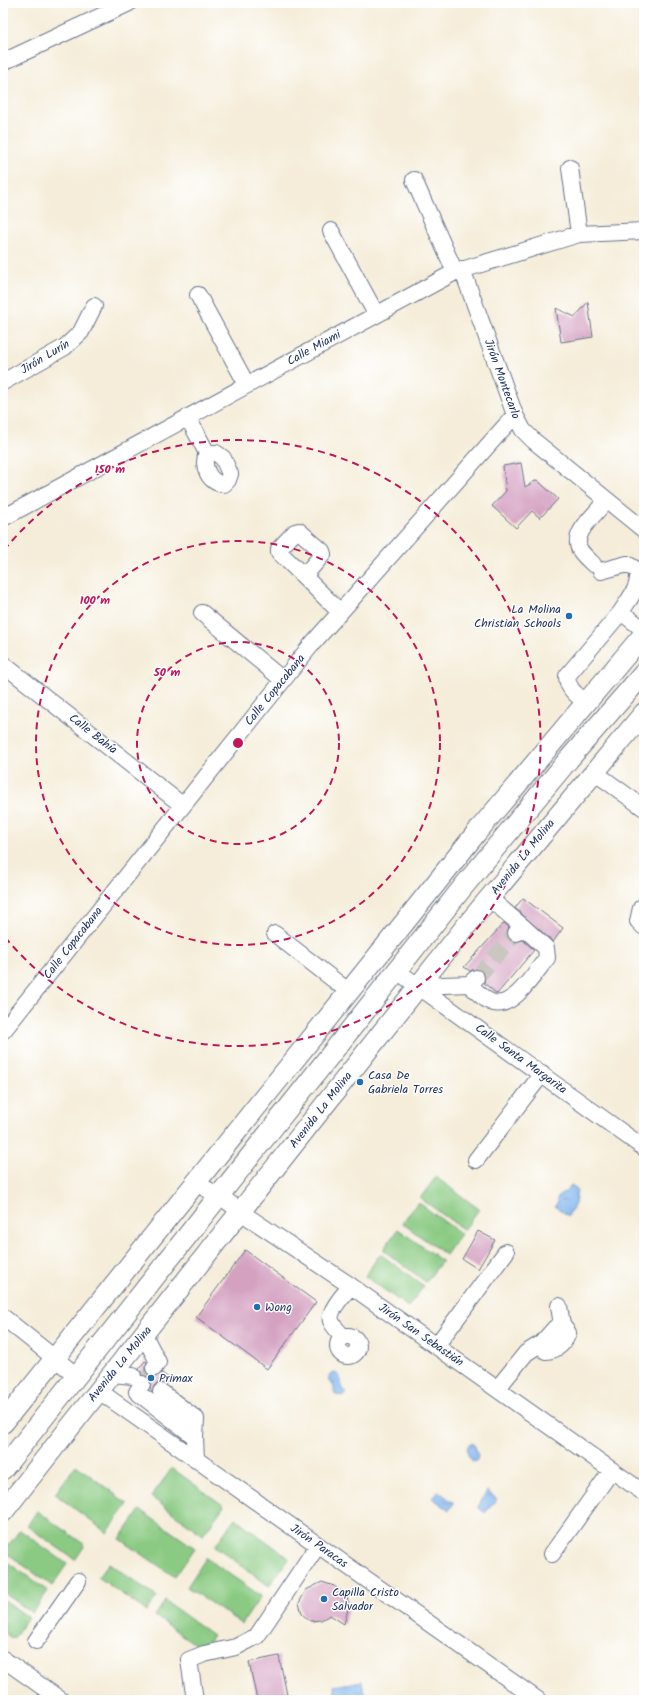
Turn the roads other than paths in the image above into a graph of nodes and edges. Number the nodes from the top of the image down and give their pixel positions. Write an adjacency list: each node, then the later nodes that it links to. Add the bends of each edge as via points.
1 (129, 3): 2 (street)
2 (3, 62)
3 (570, 168): 7 (street)
4 (414, 180): 8 (street, Jirón Montecarlo)
5 (332, 231): 11 (street)
6 (644, 232): 7 (street, Calle Miami)
7 (579, 234): 8 (street, Calle Miami)
8 (459, 270): 11 (street, Calle Miami); 14 (street, Jirón Montecarlo)
9 (198, 295): 13 (street)
10 (94, 306): 12 (street, Jirón Lurín, via 81,332 65,347)
11 (376, 314): 13 (street, Calle Miami)
12 (3, 382)
13 (247, 386): 15 (street, Calle Miami)
14 (515, 415): 17 (street, Jirón Montecarlo, via 528,436); 21 (street, Calle Copacabana)
15 (188, 418): 16 (street); 18 (street, Calle Miami)
16 (207, 453)
17 (606, 500): 19 (street, Jirón Montecarlo); 22 (street, via 582,528 578,536 579,549 597,568 627,564 637,570 640,577 637,586)
18 (3, 518)
19 (644, 530)
20 (304, 576): 21 (street)
21 (340, 612): 28 (street, Calle Copacabana)
22 (620, 612): 24 (street); 29 (street, via 567,676 567,683 574,693)
23 (202, 613): 28 (street)
24 (644, 630)
25 (644, 634): 29 (main road)
26 (3, 664): 32 (street, Calle Bahía)
27 (644, 673): 38 (main road, via 468,880)
28 (283, 680): 32 (street, Calle Copacabana)
29 (586, 703): 40 (main road)
30 (644, 713): 31 (main road, Avenida La Molina)
31 (594, 772): 33 (street); 34 (main road, Avenida La Molina)
32 (182, 805): 41 (street, Calle Copacabana)
33 (644, 808)
34 (489, 898): 39 (main road, Avenida La Molina); 39 (street, via 519,929 546,948 547,958 522,990 513,999 491,1003 473,981)
35 (644, 906): 36 (street, via 641,908 638,921)
36 (644, 926)
37 (275, 934): 40 (street)
38 (397, 971): 39 (street, Calle Santa Margarita); 46 (main road)
39 (418, 986): 42 (street, Calle Santa Margarita); 47 (main road, Avenida La Molina)
40 (348, 991): 45 (main road)
41 (3, 1030)
42 (542, 1074): 43 (street, Calle Santa Margarita); 44 (street)
43 (644, 1148)
44 (476, 1160)
45 (195, 1183): 46 (street, Jirón San Sebastián); 56 (main road)
46 (220, 1196): 47 (street, Jirón San Sebastián); 49 (main road)
47 (241, 1212): 50 (street, Jirón San Sebastián); 53 (main road, Avenida La Molina)
48 (506, 1252): 55 (street)
49 (150, 1284): 53 (main road); 59 (main road)
50 (351, 1286): 54 (street, via 331,1314 332,1321); 55 (street, Jirón San Sebastián)
51 (559, 1306): 61 (street, via 562,1325 568,1333 564,1342 555,1350 546,1351 542,1343 526,1353)
52 (3, 1318): 56 (street)
53 (144, 1335): 57 (street, via 158,1362); 58 (main road, Avenida La Molina)
54 (343, 1337)
55 (436, 1346): 61 (street, Jirón San Sebastián)
56 (54, 1358): 59 (street); 64 (main road)
57 (154, 1368)
58 (112, 1374): 60 (street); 63 (main road, Avenida La Molina)
59 (77, 1376): 65 (main road)
60 (137, 1384): 63 (street); 66 (street)
61 (497, 1389): 69 (street, Jirón San Sebastián)
62 (160, 1392): 66 (street, via 196,1419)
63 (105, 1396): 65 (main road); 67 (street, Jirón Paracas); 71 (main road, Avenida La Molina)
64 (3, 1423)
65 (35, 1429): 68 (main road)
66 (195, 1437): 67 (street)
67 (196, 1460): 72 (street, Jirón Paracas)
68 (4, 1466)
69 (612, 1470): 70 (street, Jirón San Sebastián); 73 (street)
70 (642, 1486)
71 (3, 1512)
72 (318, 1546): 78 (street, via 257,1636 236,1647 189,1660); 79 (street, Jirón Paracas)
73 (552, 1554)
74 (78, 1581): 75 (street)
75 (36, 1641)
76 (3, 1659): 77 (street)
77 (61, 1700)
78 (195, 1700)
79 (538, 1700)

